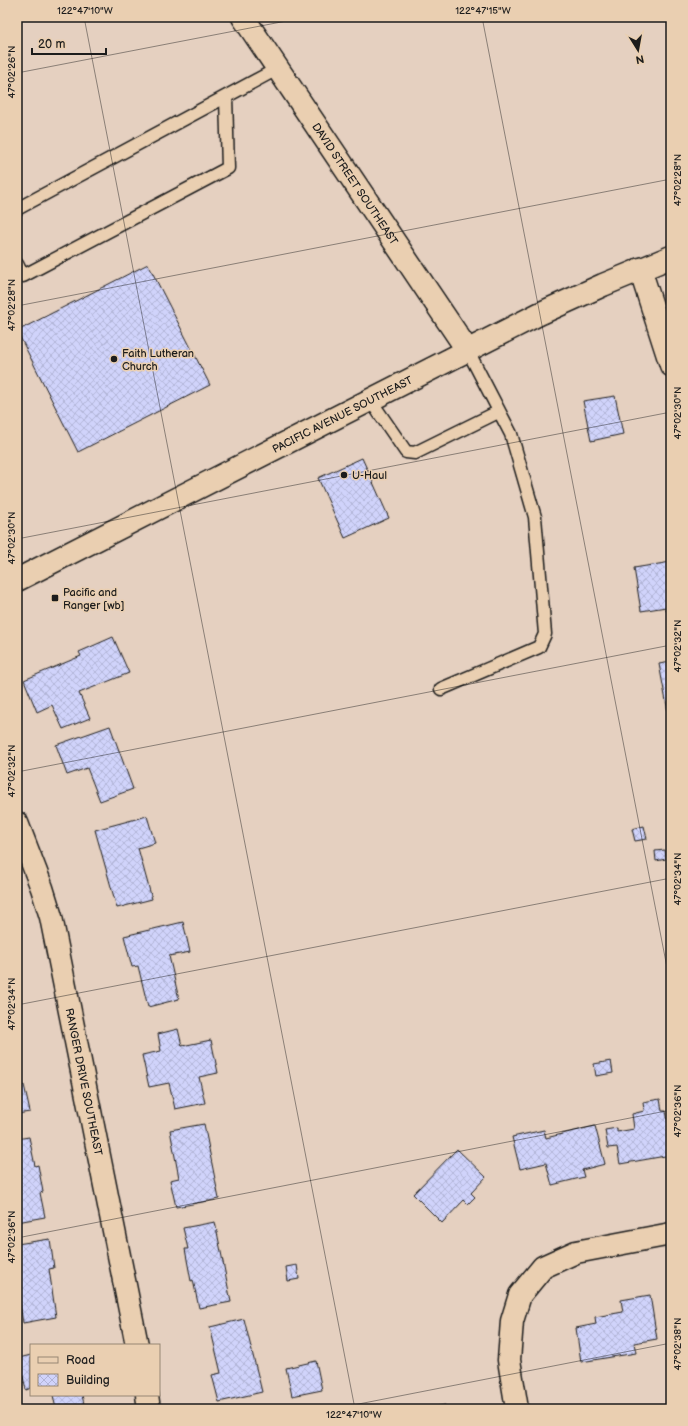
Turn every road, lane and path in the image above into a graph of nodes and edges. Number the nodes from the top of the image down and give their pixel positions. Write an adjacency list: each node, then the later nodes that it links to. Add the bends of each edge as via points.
1 (243, 17): 2 (street, DAVID STREET SOUTHEAST)
2 (277, 69): 3 (lane); 8 (street, DAVID STREET SOUTHEAST)
3 (226, 97): 4 (lane); 6 (lane, via 228,168 23,276)
4 (17, 209)
5 (671, 257): 7 (street, PACIFIC AVENUE SOUTHEAST)
6 (17, 264)
7 (640, 269): 8 (street, PACIFIC AVENUE SOUTHEAST, via 539,314); 9 (street)
8 (468, 351): 10 (street, PACIFIC AVENUE SOUTHEAST); 11 (lane)
9 (671, 365)
10 (371, 401): 11 (lane, via 406,452 416,453); 12 (street, PACIFIC AVENUE SOUTHEAST)
11 (498, 412): 13 (lane, via 512,434 535,517 545,634 539,647)
12 (17, 580)
13 (441, 689)
14 (19, 833): 16 (street, RANGER DRIVE SOUTHEAST, via 51,917)
15 (671, 1234): 19 (street, via 576,1252 543,1267 520,1295 512,1321 509,1360)
16 (137, 1344)
17 (147, 1396): 18 (street)
18 (149, 1409)
19 (517, 1409)

